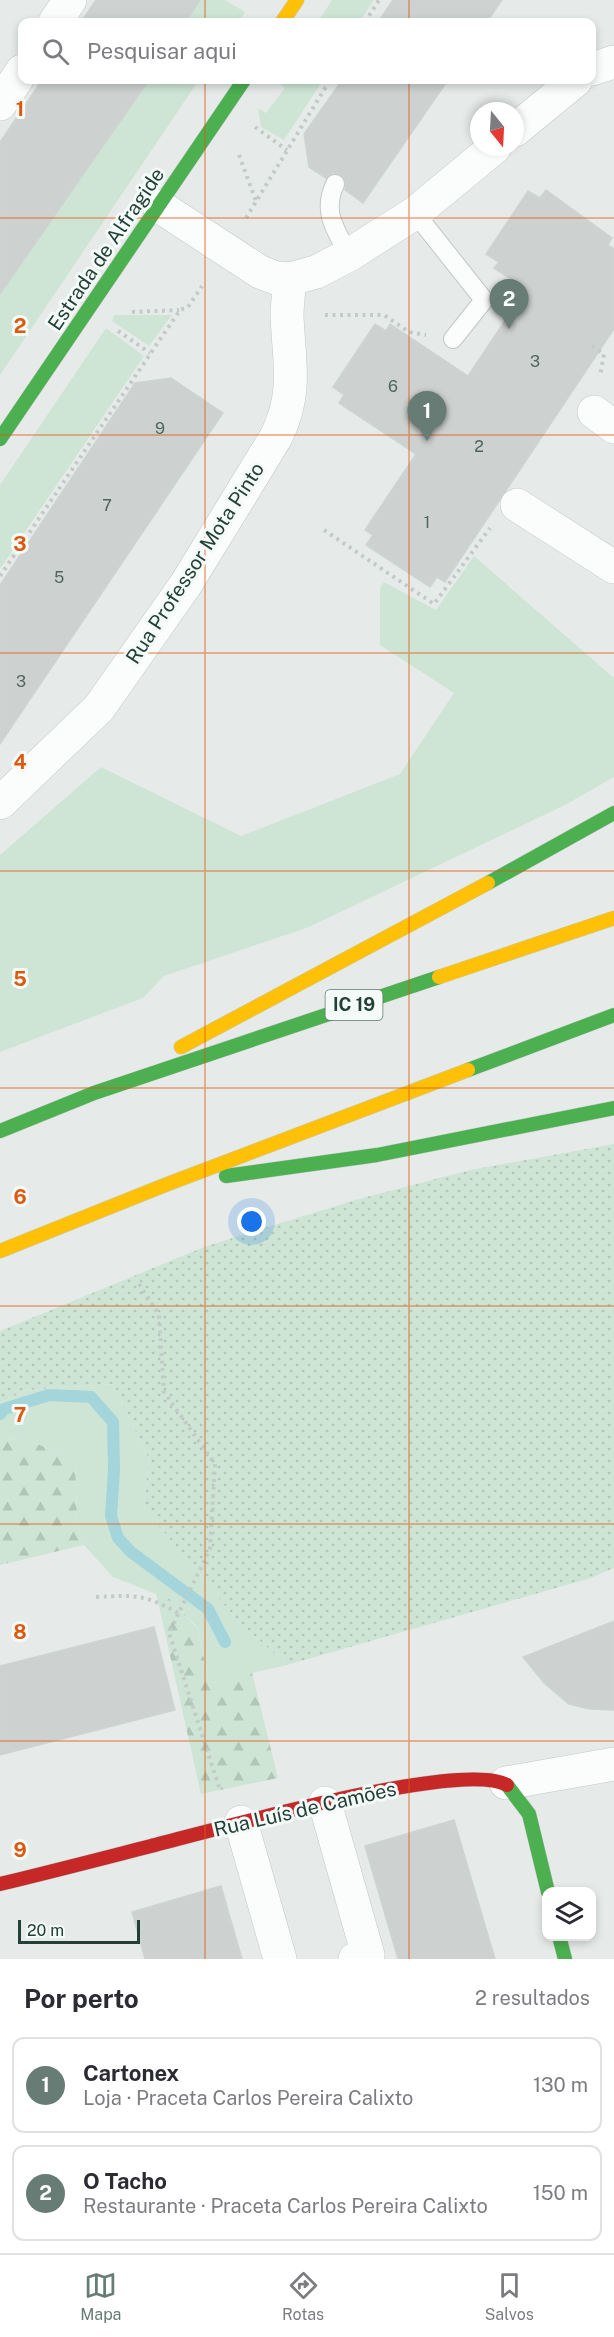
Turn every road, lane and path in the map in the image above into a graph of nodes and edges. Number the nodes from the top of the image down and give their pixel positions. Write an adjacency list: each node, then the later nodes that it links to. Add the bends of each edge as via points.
1 (70, 0): 4 (street)
2 (297, 0): 5 (main road)
3 (379, 0): 6 (path)
4 (58, 18)
5 (285, 18)
6 (368, 18)
7 (614, 62): 8 (street)
8 (596, 67)
9 (18, 77): 13 (street)
10 (241, 84): 19 (main road, Estrada de Alfragide)
11 (328, 84): 16 (path)
12 (571, 84): 14 (street)
13 (0, 104)
14 (524, 123)
15 (253, 126): 16 (path)
16 (287, 150): 21 (path)
17 (484, 156): 20 (street)
18 (335, 184): 22 (lane, via 329,197 329,212)
19 (159, 206): 23 (street, via 260,272); 30 (main road, Estrada de Alfragide)
20 (415, 213): 22 (street); 28 (lane, via 484,300)
21 (241, 226)
22 (349, 255): 23 (street, via 316,272)
23 (290, 279): 25 (street, Rua Professor Mota Pinto)
24 (202, 286): 29 (path)
25 (287, 315): 27 (path, via 384,315); 36 (street, Rua Professor Mota Pinto, via 290,401 276,437 186,584 99,708)
26 (115, 329): 29 (path)
27 (409, 332)
28 (453, 339)
29 (150, 353): 35 (path)
30 (0, 439)
31 (518, 505): 34 (street)
32 (324, 530): 33 (path, via 434,604)
33 (471, 553)
34 (614, 567)
35 (0, 576)
36 (0, 803)
37 (614, 813): 40 (main road)
38 (614, 918): 40 (main road, IC 19)
39 (614, 1015): 43 (main road)
40 (94, 1093): 42 (main road, IC 19)
41 (614, 1108): 43 (main road, via 376,1155)
42 (0, 1131)
43 (165, 1185): 44 (main road)
44 (0, 1251)
45 (139, 1284): 47 (path, via 159,1315 164,1392 214,1464 210,1548)
46 (96, 1597): 47 (path, via 129,1595 151,1599)
47 (178, 1613): 51 (path, via 169,1633 220,1790)
48 (614, 1764): 49 (street, Rua Luís de Camões)
49 (506, 1784): 50 (main road, Rua Luís de Camões, via 483,1780 414,1784); 53 (main road, via 529,1814)
50 (325, 1803): 51 (main road, Rua Luís de Camões); 56 (street, via 368,1955)
51 (241, 1822): 52 (main road, Rua Luís de Camões); 55 (street)
52 (0, 1884)
53 (547, 1887)
54 (561, 1941): 57 (main road)
55 (280, 1959)
56 (355, 1959)
57 (565, 1959)

